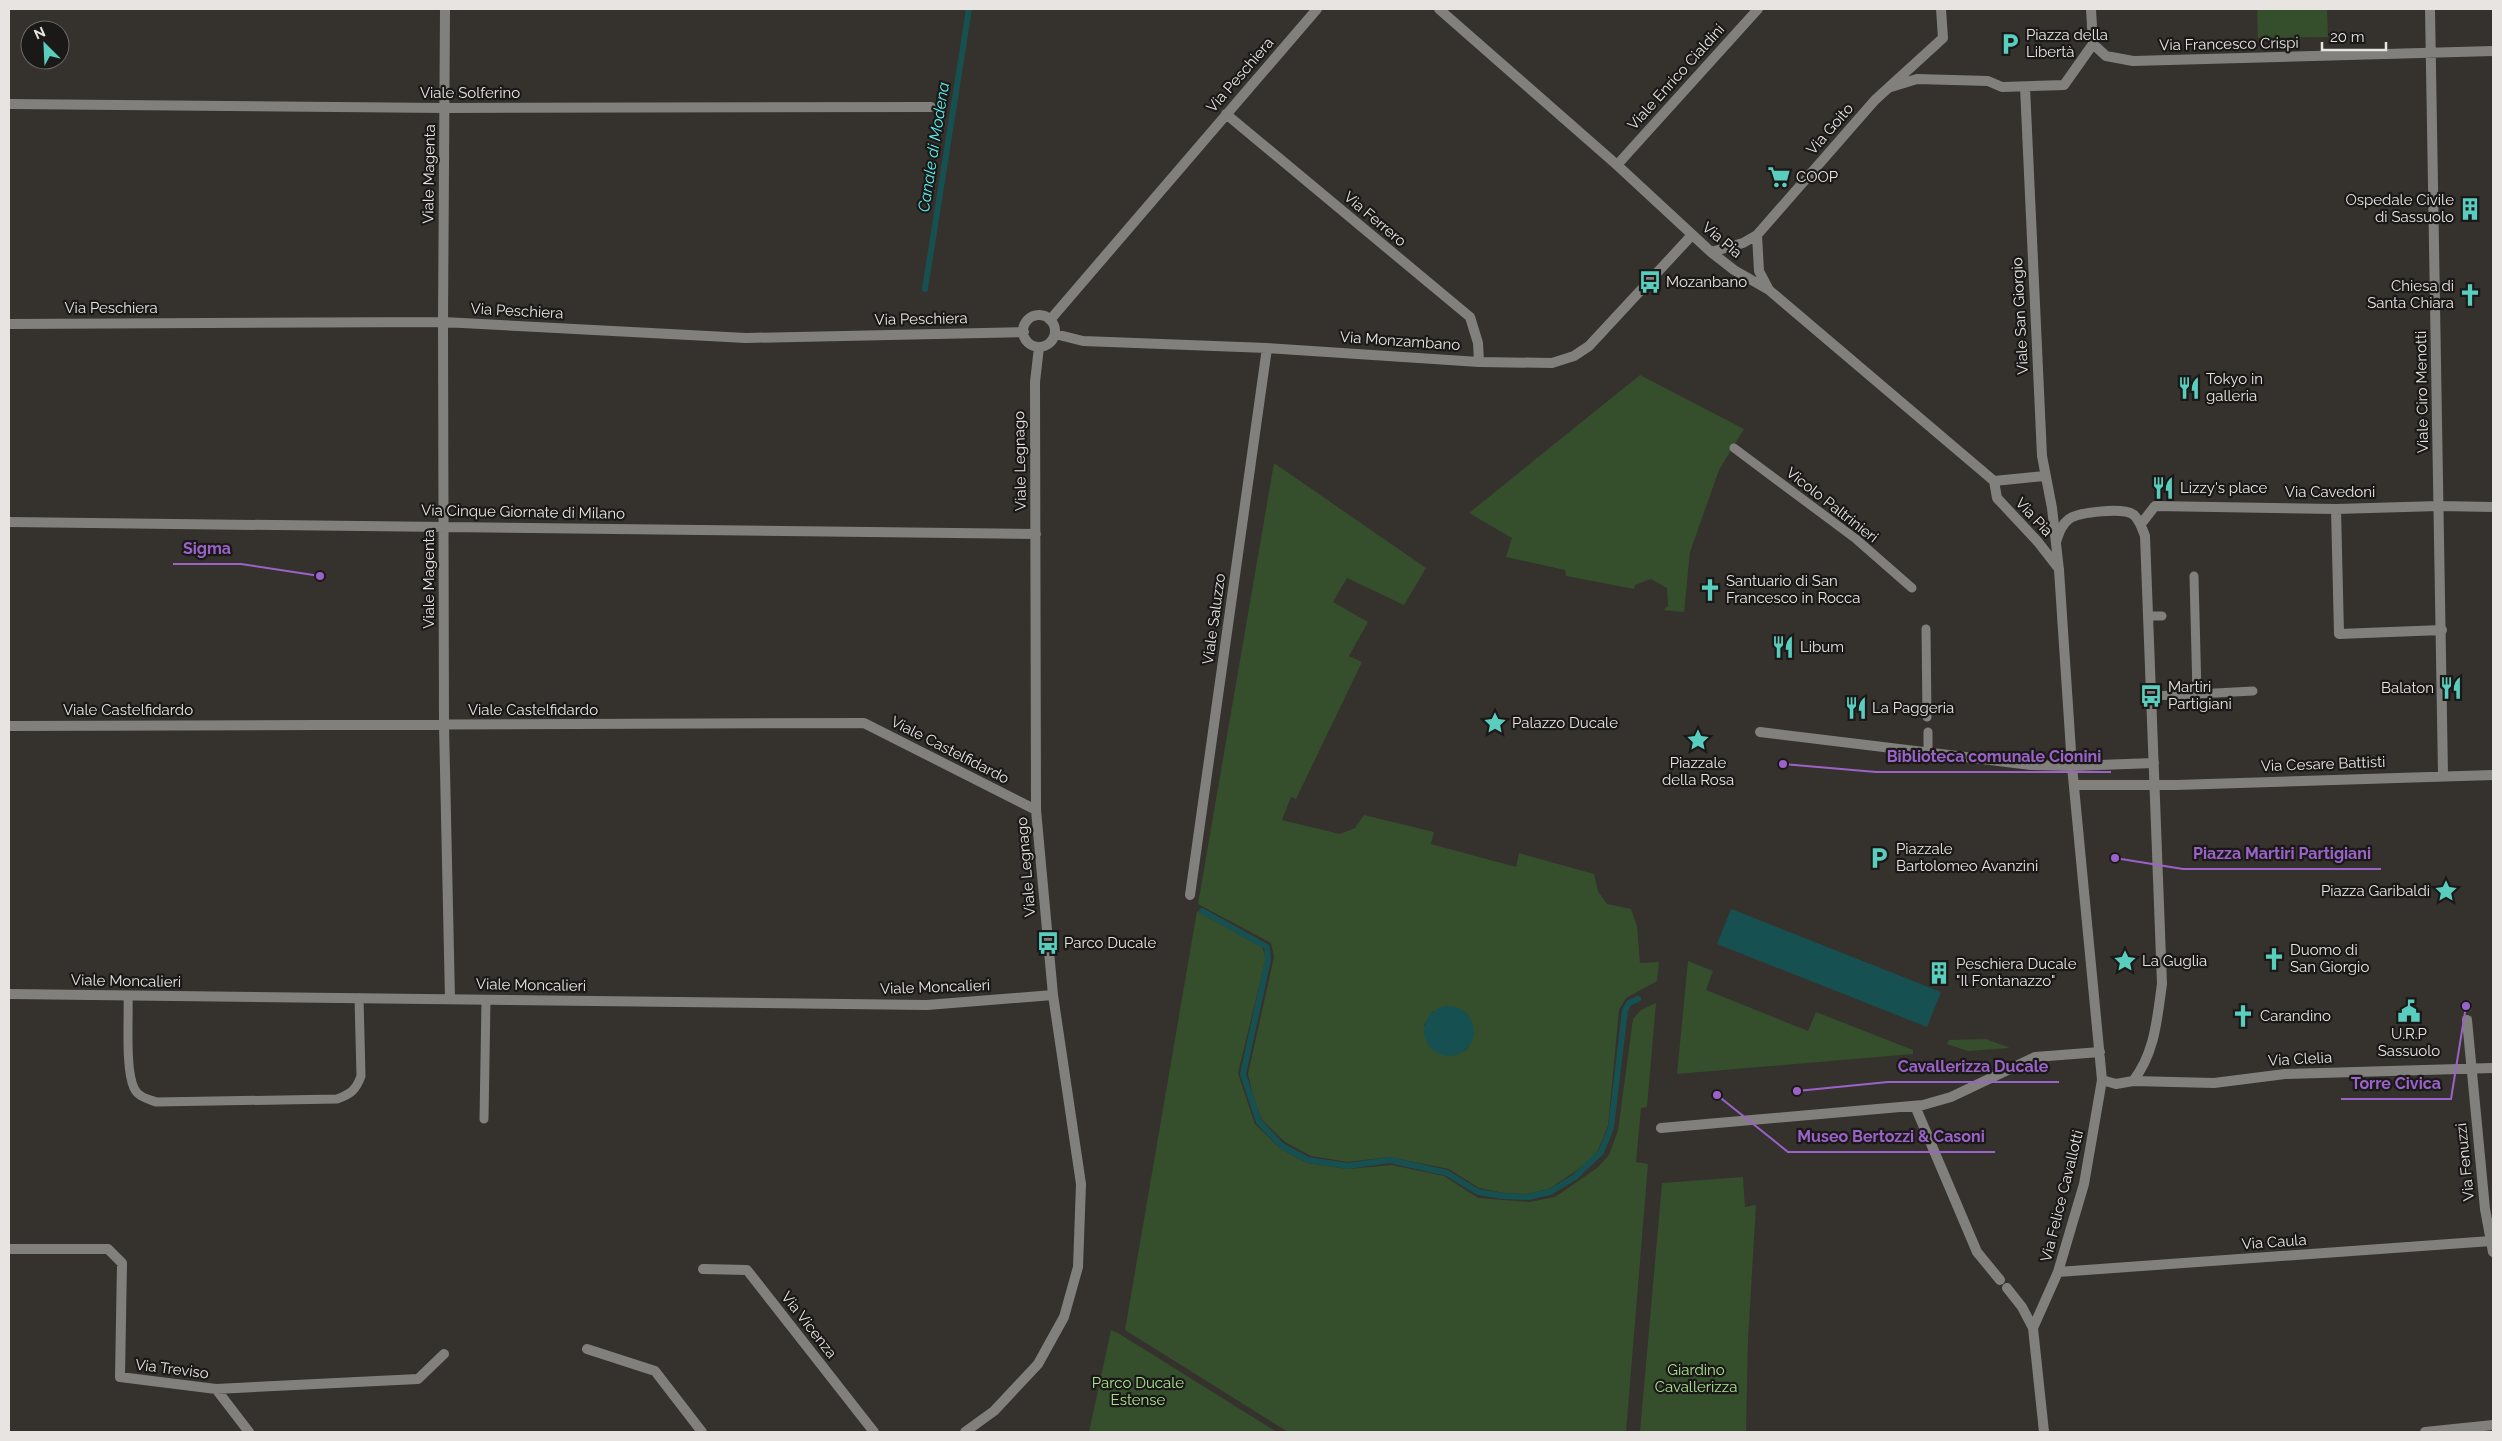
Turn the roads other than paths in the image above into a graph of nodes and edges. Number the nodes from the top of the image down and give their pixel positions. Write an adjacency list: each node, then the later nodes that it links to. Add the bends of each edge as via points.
1 (445, 9): 15 (street, Viale Magenta)
2 (1317, 9): 16 (street, Via Peschiera)
3 (1440, 9): 17 (street, Via Pia)
4 (1758, 9): 17 (street, Viale Enrico Cialdini)
5 (1941, 9): 12 (street, Via Goito, via 1943,38)
6 (2091, 9): 8 (street)
7 (2430, 9): 10 (street, Viale Ciro Menotti)
8 (2093, 44): 10 (street, Via Francesco Crispi, via 2106,56 2134,62); 11 (street, via 2064,85)
9 (2493, 51): 10 (street, Via Francesco Crispi)
10 (2430, 54): 33 (street, Viale Ciro Menotti)
11 (2025, 87): 12 (street, via 2002,87 1988,81 1917,79); 31 (street, Viale San Giorgio)
12 (1888, 88): 18 (street, Via Goito)
13 (9, 104): 15 (street, Viale Solferino)
14 (931, 107): 15 (street, Viale Solferino)
15 (445, 108): 23 (street, Viale Magenta)
16 (1226, 114): 22 (street, Via Peschiera); 29 (street, Via Ferrero, via 1470,317 1478,343)
17 (1617, 166): 19 (street, Via Pia)
18 (1757, 234): 20 (street, Via Goito, via 1743,243); 21 (street, via 1760,271)
19 (1692, 235): 20 (street, Via Pia); 29 (street, Via Monzambano, via 1589,346 1574,356 1552,363)
20 (1710, 252): 21 (street, Via Pia)
21 (1769, 290): 32 (street, Via Pia)
22 (1050, 320): 25 (street, via 1040,316 1032,318 1026,322); 26 (street)
23 (443, 322): 24 (street, Via Peschiera); 25 (street, Via Peschiera, via 746,338); 38 (street, Viale Magenta)
24 (9, 324)
25 (1024, 332): 27 (street, via 1029,343)
26 (1055, 334): 27 (street, via 1050,343); 28 (street, Via Monzambano, via 1083,341)
27 (1039, 347): 39 (street, Viale Legnago, via 1035,382)
28 (1267, 348): 29 (street, Via Monzambano); 64 (street, Viale Saluzzo)
29 (1479, 362)
30 (1734, 448): 43 (lane, Vicolo Paltrinieri, via 1856,539)
31 (2044, 476): 32 (street, Via Pia); 40 (street, Viale San Giorgio)
32 (1994, 481): 41 (street, Via Pia, via 1997,498)
33 (2439, 506): 34 (street, Via Cavedoni); 35 (street, Via Cavedoni); 47 (street, Viale Ciro Menotti)
34 (2493, 507)
35 (2336, 508): 37 (street, Via Cavedoni, via 2156,506); 47 (street, via 2338,634)
36 (9, 522): 38 (street, Via Cinque Giornate di Milano)
37 (2141, 524): 40 (street, via 2133,514 2123,511 2076,515 2060,529); 44 (street, via 2145,536)
38 (444, 526): 39 (street, Via Cinque Giornate di Milano); 52 (street, Viale Magenta)
39 (1036, 534): 63 (street, Viale Legnago)
40 (2056, 542): 41 (street, Viale San Giorgio)
41 (2060, 570): 58 (street, Viale San Giorgio)
42 (2194, 576): 49 (lane, via 2192,614)
43 (1912, 588)
44 (2148, 616): 45 (lane); 50 (street)
45 (2162, 616)
46 (1926, 629): 51 (lane)
47 (2442, 630): 59 (street, Viale Ciro Menotti)
48 (2253, 691): 49 (lane)
49 (2197, 694): 50 (lane)
50 (2151, 696): 57 (street)
51 (1927, 718)
52 (444, 725): 53 (street, Viale Castelfidardo); 63 (street, Viale Castelfidardo, via 864,723); 69 (street, Viale Magenta)
53 (9, 726)
54 (1760, 732): 56 (street)
55 (1928, 732): 56 (lane)
56 (1928, 753): 58 (street, via 2031,765)
57 (2154, 764): 58 (street); 62 (street)
58 (2072, 766): 61 (street, Viale San Giorgio)
59 (2443, 775): 60 (street, Via Cesare Battisti); 62 (street, Via Cesare Battisti)
60 (2493, 775)
61 (2074, 784): 62 (street, Via Cesare Battisti); 72 (street, Via Felice Cavallotti)
62 (2154, 785): 76 (street, via 2162,984 2152,1046 2144,1067)
63 (1036, 810): 66 (street, Viale Legnago)
64 (1190, 895)
65 (9, 994): 67 (street, Viale Moncalieri)
66 (1053, 995): 70 (street, Viale Moncalieri, via 927,1005); 95 (street, Viale Legnago, via 1081,1184 1078,1267 1064,1317 1038,1364 994,1411)
67 (128, 996): 68 (street, Viale Moncalieri); 68 (lane, via 130,1075 135,1090 156,1102 337,1099 349,1095 357,1088 361,1076)
68 (359, 998): 69 (street, Viale Moncalieri)
69 (450, 999): 70 (street, Viale Moncalieri)
70 (486, 1000): 78 (lane)
71 (2467, 1020): 73 (street, Via Fenuzzi)
72 (2100, 1052): 75 (street, Via Felice Cavallotti); 77 (street, via 2072,1050 2035,1057 1951,1098)
73 (2470, 1068): 74 (street, Via Clelia); 76 (street, Via Clelia, via 2285,1074 2214,1083); 80 (street, Via Fenuzzi)
74 (2493, 1068)
75 (2102, 1080): 76 (street, Via Clelia, via 2116,1084); 84 (street, Via Felice Cavallotti, via 2084,1184)
76 (2132, 1081)
77 (1919, 1106): 79 (street); 85 (street, via 1977,1252)
78 (484, 1119)
79 (1661, 1128)
80 (2491, 1241): 82 (street, Via Fenuzzi); 84 (street, Via Caula)
81 (9, 1249): 90 (street, Via Treviso, via 108,1248 122,1263 120,1377)
82 (2493, 1252)
83 (703, 1269): 94 (street, Via Vicenza, via 747,1270)
84 (2058, 1272): 87 (street, Via Felice Cavallotti)
85 (2000, 1280)
86 (2007, 1288): 87 (street)
87 (2033, 1328): 96 (street)
88 (587, 1349): 93 (street, via 655,1371)
89 (444, 1354): 90 (street, Via Treviso, via 418,1379)
90 (216, 1390): 92 (street)
91 (2493, 1425): 97 (street)
92 (248, 1432)
93 (702, 1432)
94 (874, 1432)
95 (965, 1432)
96 (2044, 1432)
97 (2425, 1432)

